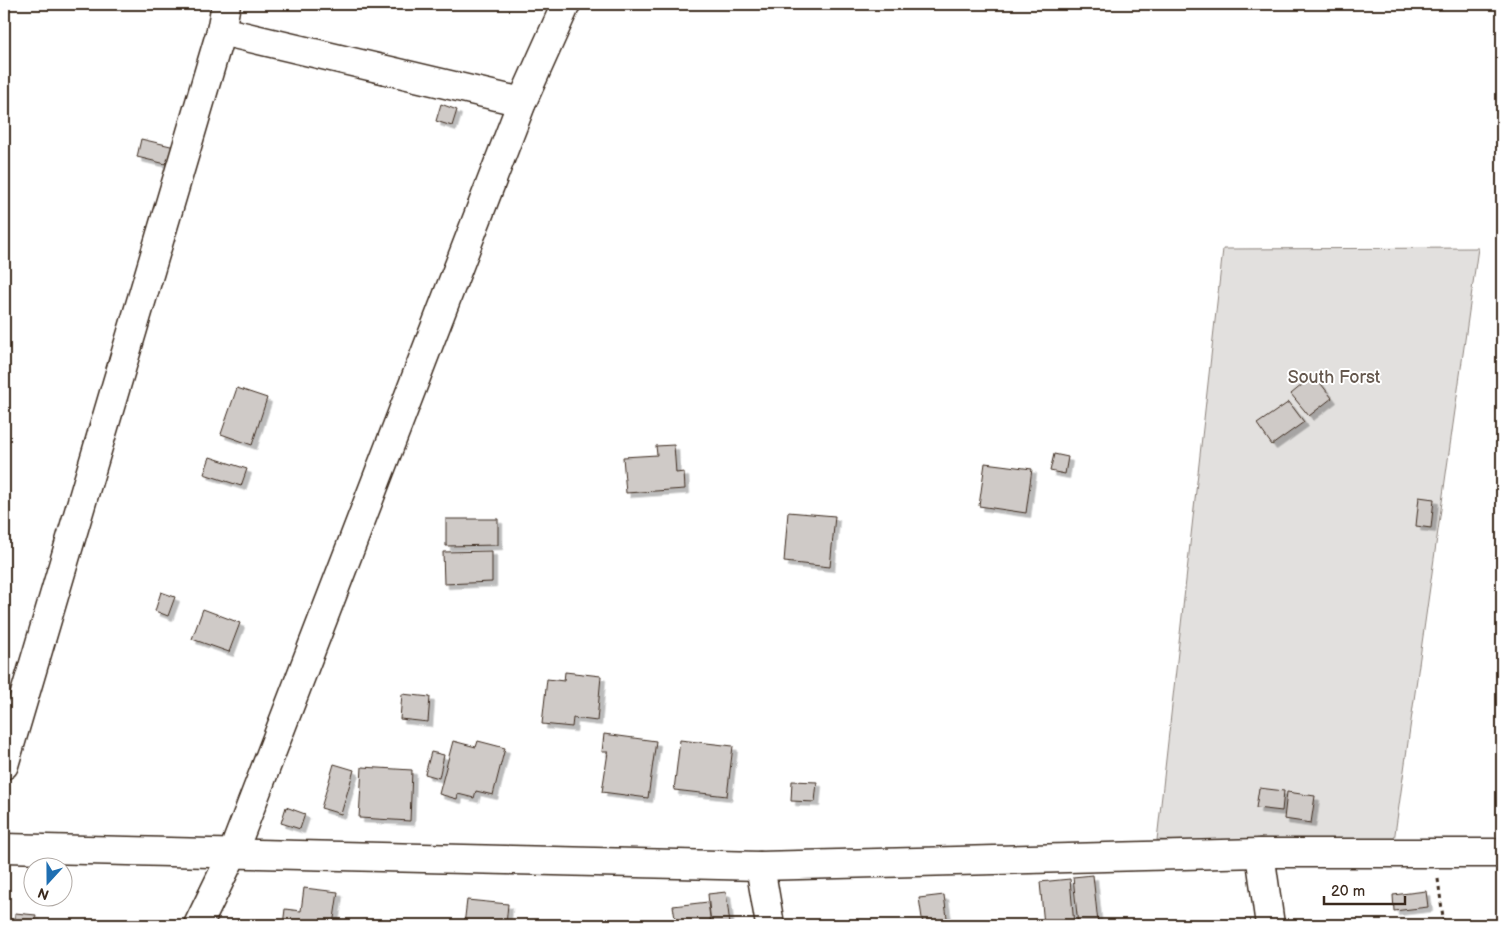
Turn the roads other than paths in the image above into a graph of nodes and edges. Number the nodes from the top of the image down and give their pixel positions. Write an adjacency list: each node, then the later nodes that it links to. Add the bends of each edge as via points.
1 (226, 4): 3 (street)
2 (566, 4): 4 (street)
3 (221, 31): 4 (street); 5 (street)
4 (522, 102): 9 (street)
5 (4, 765)
6 (4, 848): 9 (street)
7 (1260, 853): 8 (street); 10 (street); 13 (street)
8 (1502, 853)
9 (232, 855): 10 (street); 11 (street)
10 (760, 866): 12 (street)
11 (198, 925)
12 (770, 925)
13 (1270, 925)

